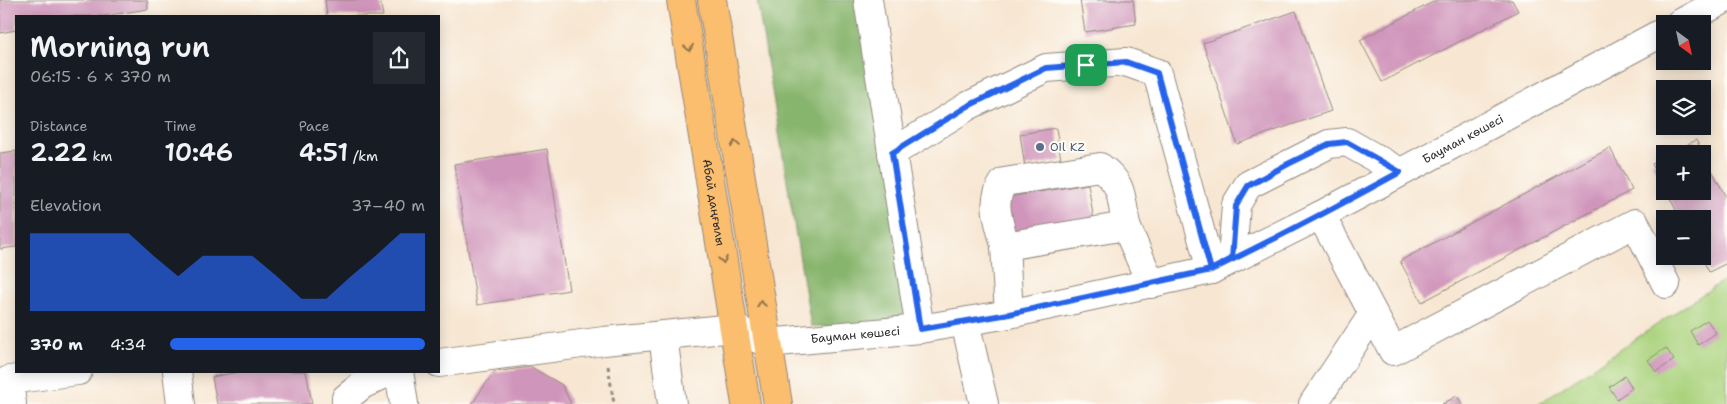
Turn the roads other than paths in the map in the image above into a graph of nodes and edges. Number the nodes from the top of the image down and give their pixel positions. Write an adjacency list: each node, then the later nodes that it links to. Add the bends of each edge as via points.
1 (681, 0): 18 (main road, Абай даңғылы, one-way to 18)
2 (712, 0): 21 (main road, one-way to 2)
3 (868, 0): 7 (street)
4 (1723, 0): 5 (street)
5 (1696, 15)
6 (1656, 36): 8 (street, Бауман көшесі)
7 (892, 153): 12 (street, via 968,106 1046,68 1126,62 1157,73); 19 (street)
8 (1400, 172): 9 (street, Бауман көшесі); 12 (street, via 1347,142 1329,144 1256,181 1248,186 1236,206)
9 (1321, 215): 12 (street, Бауман көшесі); 16 (street)
10 (1126, 226): 11 (street); 11 (street, via 1118,184 1100,168 1004,182 997,192 995,204); 13 (street)
11 (1005, 246): 15 (street)
12 (1221, 264): 13 (street, Бауман көшесі)
13 (1151, 284): 15 (street, Бауман көшесі)
14 (1666, 284): 16 (street, via 1635,223 1393,351)
15 (1009, 314): 17 (street, Бауман көшесі)
16 (1373, 314): 35 (street)
17 (965, 322): 19 (street, Бауман көшесі); 34 (street)
18 (734, 328): 20 (street); 21 (street, Бауман көшесі); 32 (main road, Абай даңғылы)
19 (920, 329): 21 (street, Бауман көшесі)
20 (663, 336): 22 (street); 31 (street)
21 (767, 343): 33 (main road)
22 (440, 363)
23 (63, 373): 27 (street, via 9,380)
24 (177, 373): 28 (street)
25 (387, 373): 29 (street, via 362,385 346,398)
26 (399, 373): 30 (street)
27 (12, 404)
28 (181, 404)
29 (346, 404)
30 (404, 404)
31 (672, 404)
32 (746, 404)
33 (778, 404)
34 (984, 404)
35 (1313, 404)

